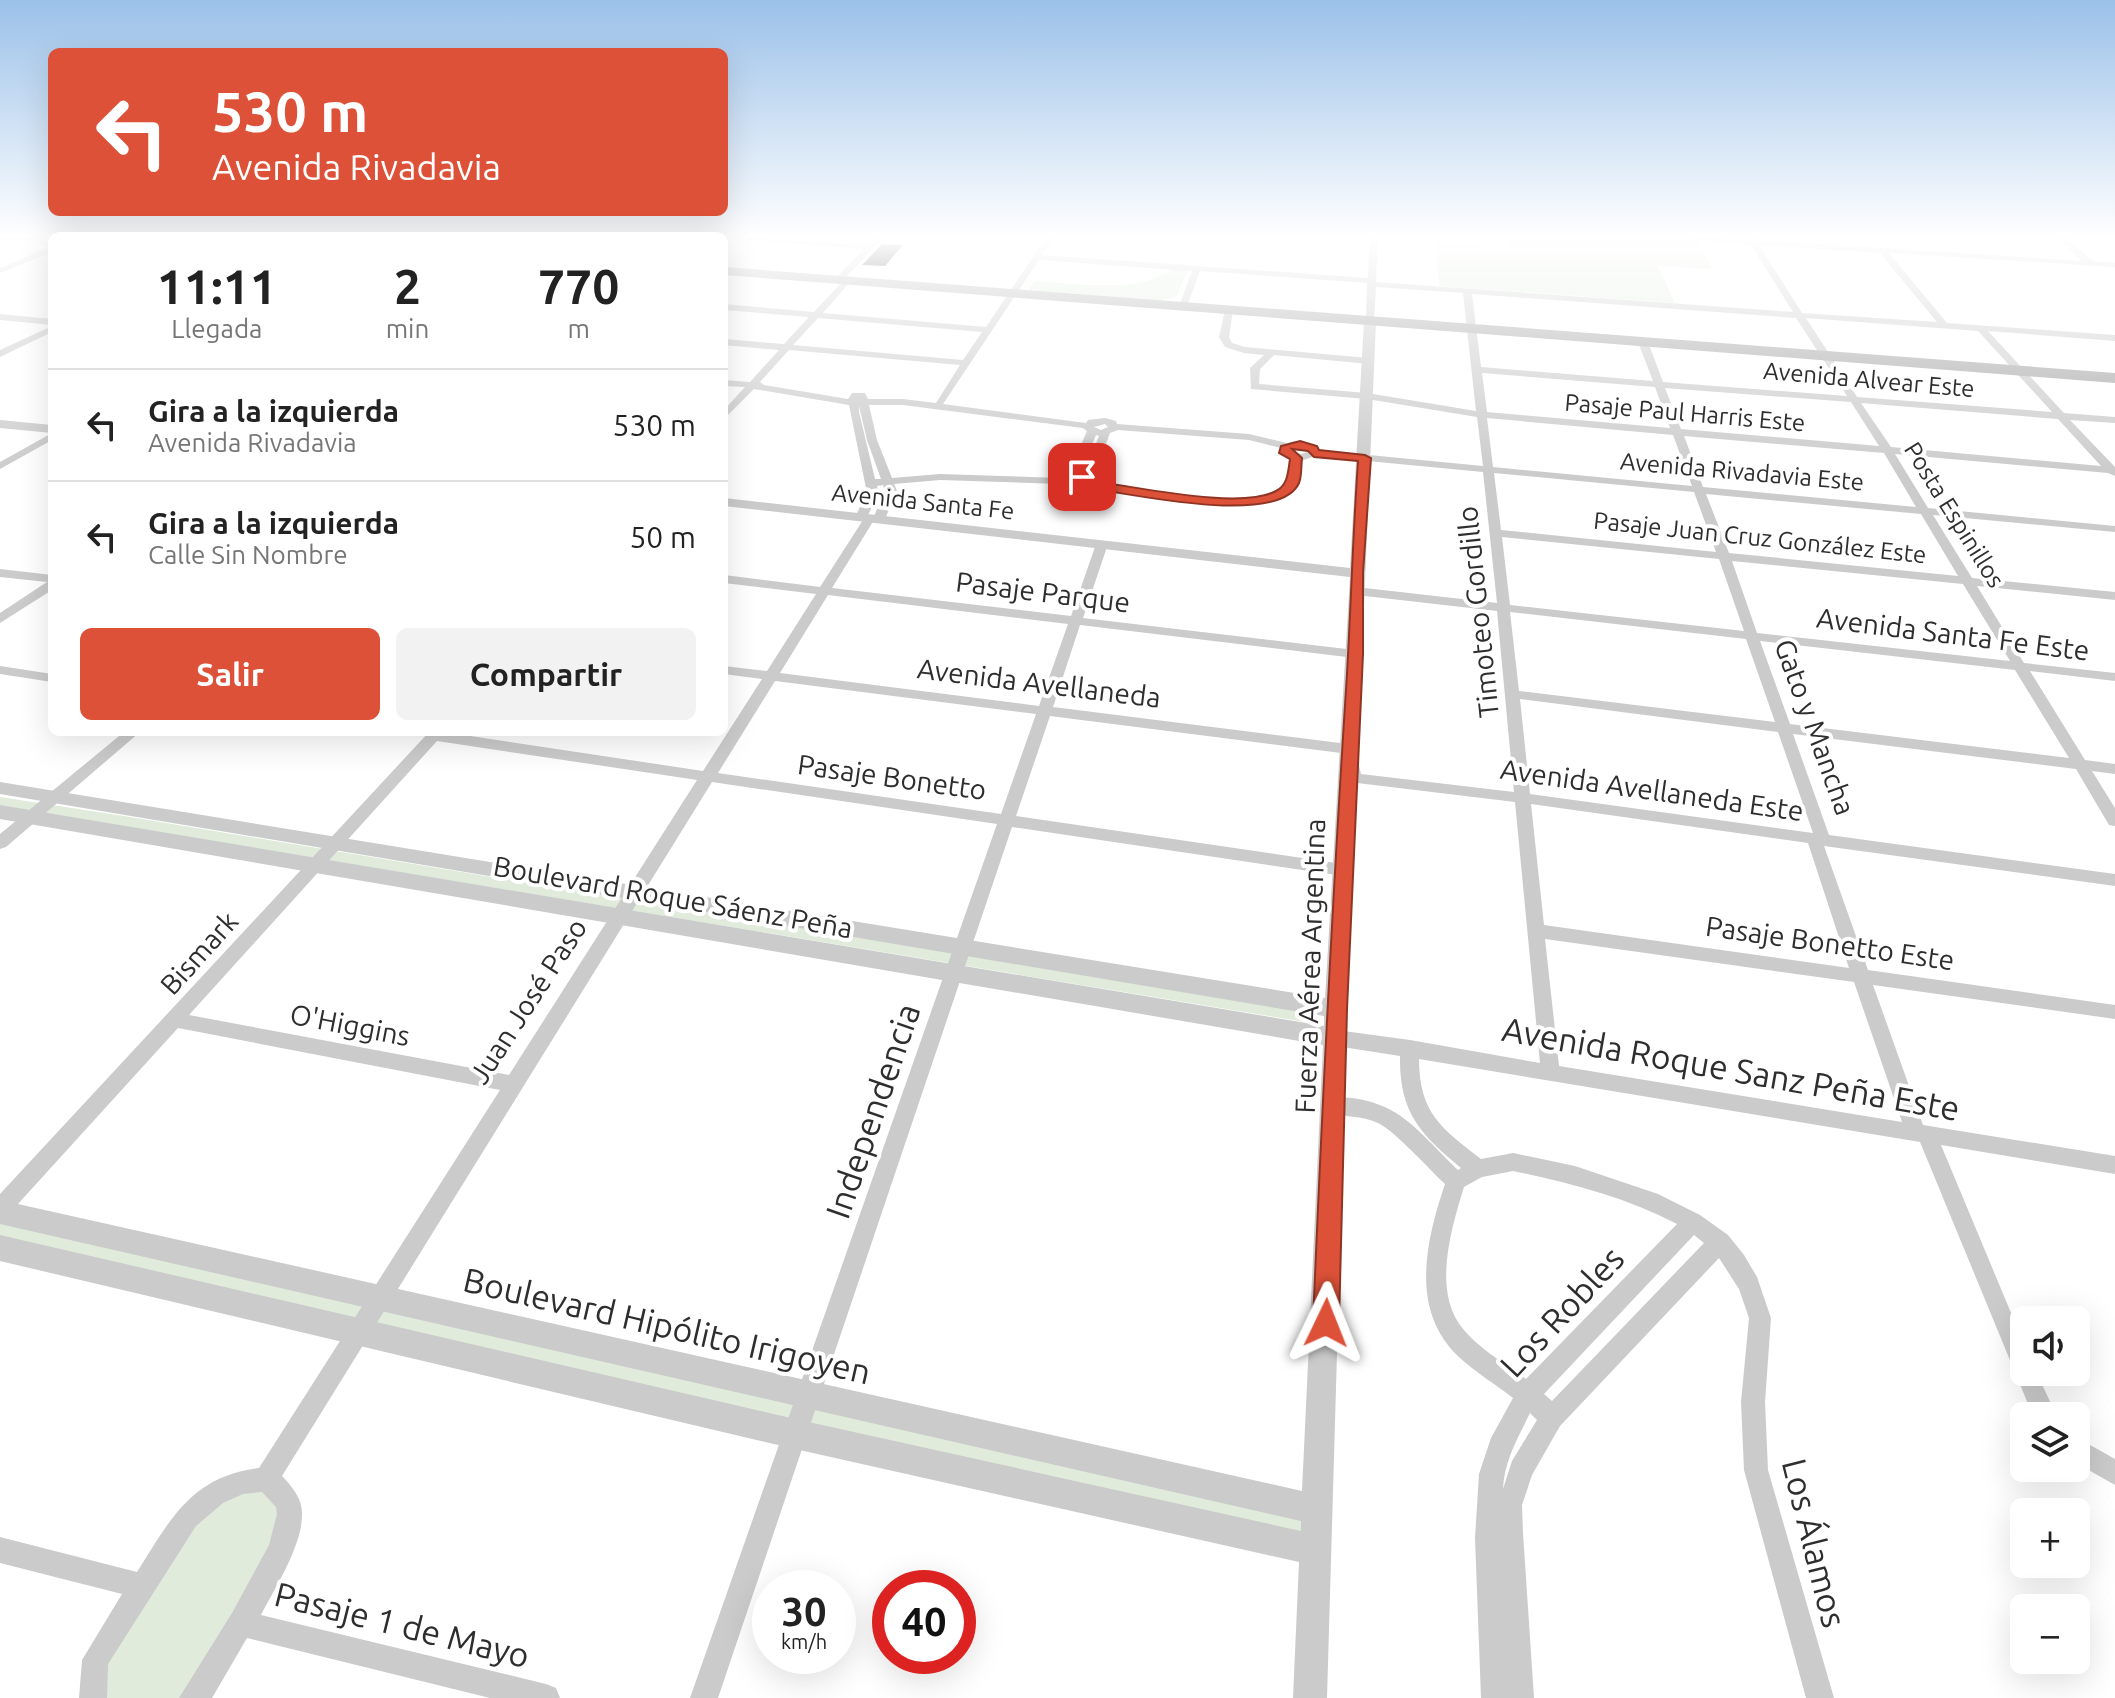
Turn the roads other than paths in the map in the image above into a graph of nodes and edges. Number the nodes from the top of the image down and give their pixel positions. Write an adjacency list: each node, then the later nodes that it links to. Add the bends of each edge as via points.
1 (807, 315): 10 (street)
2 (998, 315): 17 (street)
3 (1228, 315): 23 (street, via 1224,337 1228,345)
4 (1296, 315): 12 (main road)
5 (1370, 315): 12 (street, Fuerza Aérea Argentina)
6 (1470, 315): 16 (street, Timoteo Gordillo)
7 (1800, 315): 25 (street, Posta Espinillos)
8 (1803, 315): 14 (street)
9 (1936, 315): 14 (street)
10 (815, 316): 17 (street); 22 (street)
11 (0, 317): 13 (street)
12 (1370, 321): 16 (main road); 26 (street, Fuerza Aérea Argentina)
13 (48, 322)
14 (1944, 325): 15 (street)
15 (1980, 328): 19 (street); 29 (street)
16 (1472, 329): 21 (main road); 28 (street, Timoteo Gordillo)
17 (989, 330): 27 (street)
18 (48, 331): 24 (street)
19 (2115, 338)
20 (728, 342): 22 (street)
21 (1643, 342): 25 (main road); 32 (street, Gato y Mancha)
22 (786, 347): 27 (street); 33 (street)
23 (1271, 353): 26 (street); 34 (street, Pasaje Paul Harris Este, via 1255,368 1254,387)
24 (0, 354)
25 (1826, 356): 29 (main road); 36 (street, Posta Espinillos)
26 (1369, 361): 34 (street, Fuerza Aérea Argentina)
27 (967, 363): 37 (street)
28 (1477, 370): 32 (street, Avenida Alvear Este); 40 (street, Timoteo Gordillo)
29 (2020, 371): 30 (main road); 41 (street)
30 (2115, 378)
31 (728, 383): 33 (street)
32 (1659, 384): 36 (street, Avenida Alvear Este); 47 (street, Gato y Mancha)
33 (751, 386): 35 (street); 39 (street)
34 (1367, 396): 40 (street, Pasaje Paul Harris Este); 53 (street, Fuerza Aérea Argentina)
35 (858, 399): 37 (street); 38 (street); 59 (street); 60 (street, via 854,412)
36 (1853, 399): 41 (street, Avenida Alvear Este); 50 (street, Posta Espinillos)
37 (940, 402): 38 (street)
38 (954, 408): 44 (street)
39 (728, 412)
40 (1483, 415): 47 (street, Pasaje Paul Harris Este); 55 (street, Timoteo Gordillo)
41 (2061, 415): 42 (street, Avenida Alvear Este); 56 (street)
42 (2115, 420)
43 (0, 424): 45 (street)
44 (1090, 428): 46 (street, via 1092,422 1105,421); 57 (street)
45 (48, 429)
46 (1110, 430): 49 (street, via 1249,437); 58 (street)
47 (1675, 432): 50 (street, Pasaje Paul Harris Este); 61 (street, Gato y Mancha)
48 (48, 438): 54 (street)
49 (1287, 446): 51 (street, via 1305,445); 52 (street, via 1285,453)
50 (1887, 450): 56 (street, Pasaje Paul Harris Este); 63 (street, Posta Espinillos)
51 (1314, 453): 52 (street); 53 (street, Avenida Rivadavia Este)
52 (1296, 458): 58 (street, via 1289,488 1253,502 1212,501)
53 (1365, 458): 55 (street, Avenida Rivadavia Este); 73 (street, Fuerza Aérea Argentina)
54 (0, 466)
55 (1489, 471): 61 (street, Avenida Rivadavia Este); 66 (street, Timoteo Gordillo)
56 (2114, 471)
57 (1069, 479): 58 (street, via 1067,488 1075,490 1084,490); 59 (street, via 962,479)
58 (1091, 482)
59 (890, 486): 60 (street); 64 (street, Juan José Paso)
60 (873, 487): 64 (street, Juan José Paso)
61 (1697, 490): 63 (street, Avenida Rivadavia Este); 68 (street, Gato y Mancha)
62 (728, 502): 64 (street, Avenida Santa Fe)
63 (1923, 511): 65 (street, Avenida Rivadavia Este); 72 (street, Posta Espinillos)
64 (870, 518): 67 (street, Avenida Santa Fe); 75 (street, Juan José Paso)
65 (2115, 529)
66 (1496, 533): 68 (street, Pasaje Juan Cruz González Este); 77 (street, Timoteo Gordillo)
67 (1102, 544): 73 (street, Avenida Santa Fe); 79 (street, Independencia)
68 (1724, 556): 72 (street, Pasaje Juan Cruz González Este); 80 (street, Gato y Mancha)
69 (0, 573): 71 (street)
70 (728, 579): 75 (street, Pasaje Parque)
71 (48, 581)
72 (1969, 581): 76 (street, Pasaje Juan Cruz González Este); 82 (street, Posta Espinillos)
73 (1356, 582): 77 (street, Avenida Santa Fe Este); 81 (street, Fuerza Aérea Argentina)
74 (48, 585): 78 (street)
75 (824, 591): 79 (street, Pasaje Parque); 85 (street, Juan José Paso)
76 (2115, 596)
77 (1502, 606): 80 (street, Avenida Santa Fe Este); 88 (street, Timoteo Gordillo)
78 (0, 619)
79 (1075, 620): 81 (street, Pasaje Parque); 89 (street, Independencia)
80 (1750, 634): 82 (street, Avenida Santa Fe Este); 90 (street, Gato y Mancha)
81 (1355, 654): 94 (street, Fuerza Aérea Argentina)
82 (2020, 666): 87 (street, Avenida Santa Fe Este); 95 (street, Posta Espinillos)
83 (0, 670): 86 (street)
84 (728, 670): 85 (street, Avenida Avellaneda)
85 (772, 676): 89 (street, Avenida Avellaneda); 97 (street, Juan José Paso)
86 (48, 677)
87 (2115, 677)
88 (1512, 694): 90 (street); 100 (street, Timoteo Gordillo)
89 (1045, 710): 94 (street, Avenida Avellaneda); 103 (street, Independencia)
90 (1782, 726): 95 (street); 105 (street, Gato y Mancha)
91 (128, 736): 99 (street)
92 (433, 736): 107 (street, Bismark)
93 (448, 736): 97 (street, Pasaje Bonetto)
94 (1348, 749): 100 (street, Avenida Avellaneda Este, via 1354,778); 109 (street, Fuerza Aérea Argentina)
95 (2079, 765): 96 (street); 104 (street, Posta Espinillos)
96 (2115, 769)
97 (708, 777): 103 (street, Pasaje Bonetto); 111 (street, Juan José Paso)
98 (0, 788): 99 (street, Boulevard Roque Sáenz Peña)
99 (55, 797): 102 (street); 107 (street, Boulevard Roque Sáenz Peña)
100 (1522, 798): 105 (street, Avenida Avellaneda Este); 113 (street, Timoteo Gordillo)
101 (0, 812): 102 (street, Boulevard Roque Sáenz Peña)
102 (31, 817): 106 (street); 108 (street, Boulevard Roque Sáenz Peña)
103 (1005, 820): 109 (street, Pasaje Bonetto); 114 (street, Independencia)
104 (2115, 821)
105 (1823, 840): 110 (street, Avenida Avellaneda Este); 116 (street, Gato y Mancha, via 1815,844)
106 (0, 843)
107 (335, 845): 108 (street, Bismark); 111 (street, Boulevard Roque Sáenz Peña)
108 (317, 865): 112 (street, Boulevard Roque Sáenz Peña); 119 (street, Bismark)
109 (1343, 870): 117 (street, Fuerza Aérea Argentina)
110 (2115, 880)
111 (636, 895): 112 (street, Juan José Paso); 114 (street, Boulevard Roque Sáenz Peña)
112 (621, 917): 115 (street, Boulevard Roque Sáenz Peña); 123 (street, Juan José Paso)
113 (1537, 931): 116 (street, Pasaje Bonetto Este); 122 (street, Timoteo Gordillo)
114 (962, 949): 115 (street, Independencia); 117 (street, Boulevard Roque Sáenz Peña)
115 (954, 973): 120 (street, Boulevard Roque Sáenz Peña); 137 (street, Independencia)
116 (1859, 976): 118 (street, Pasaje Bonetto Este); 125 (street, Gato y Mancha)
117 (1336, 1009): 120 (street, Fuerza Aérea Argentina)
118 (2115, 1012)
119 (176, 1020): 123 (street, O'Higgins); 129 (street, Bismark)
120 (1336, 1038): 121 (street, Avenida Roque Sanz Peña Este); 124 (street, Fuerza Aérea Argentina)
121 (1410, 1048): 122 (street, Avenida Roque Sanz Peña Este); 127 (street, via 1414,1108 1430,1131)
122 (1550, 1071): 125 (street, Avenida Roque Sanz Peña Este)
123 (513, 1084): 133 (street, Juan José Paso)
124 (1334, 1106): 128 (street, via 1388,1118); 143 (street, Fuerza Aérea Argentina)
125 (1921, 1133): 126 (street, Avenida Roque Sanz Peña Este); 135 (street, Gato y Mancha)
126 (2115, 1165)
127 (1478, 1169): 128 (street, Los Álamos); 130 (street, Los Álamos, via 1513,1162 1575,1175)
128 (1456, 1181): 136 (street, via 1439,1250 1440,1311 1464,1346)
129 (0, 1210): 133 (street, Boulevard Hipólito Irigoyen)
130 (1693, 1222): 131 (street, Los Álamos); 136 (street, Los Robles)
131 (1720, 1242): 138 (street); 155 (street, Los Álamos, via 1749,1285 1760,1318 1753,1402 1756,1470)
132 (0, 1248): 134 (street)
133 (379, 1298): 134 (street, Juan José Paso); 137 (street, Boulevard Hipólito Irigoyen)
134 (358, 1332): 139 (street); 142 (street, Juan José Paso)
135 (2010, 1340)
136 (1528, 1393): 138 (street); 153 (street, Los Robles, via 1491,1474 1488,1538)
137 (809, 1395): 139 (street, Independencia); 143 (street, Boulevard Hipólito Irigoyen)
138 (1552, 1418): 154 (street, via 1521,1470 1510,1505)
139 (795, 1434): 145 (street); 151 (street, Independencia)
140 (2090, 1458): 141 (street)
141 (2115, 1473)
142 (266, 1479): 146 (street, via 214,1494 187,1517); 147 (street, via 281,1491 290,1513 283,1545)
143 (1319, 1510): 145 (street, Fuerza Aérea Argentina)
144 (0, 1550): 146 (street)
145 (1316, 1550): 152 (street, Fuerza Aérea Argentina)
146 (141, 1586): 148 (street, via 95,1660)
147 (240, 1623): 149 (street); 150 (street, Pasaje 1 de Mayo)
148 (93, 1698)
149 (193, 1698)
150 (546, 1698)
151 (704, 1698)
152 (1310, 1698)
153 (1495, 1698)
154 (1520, 1698)
155 (1820, 1698)

